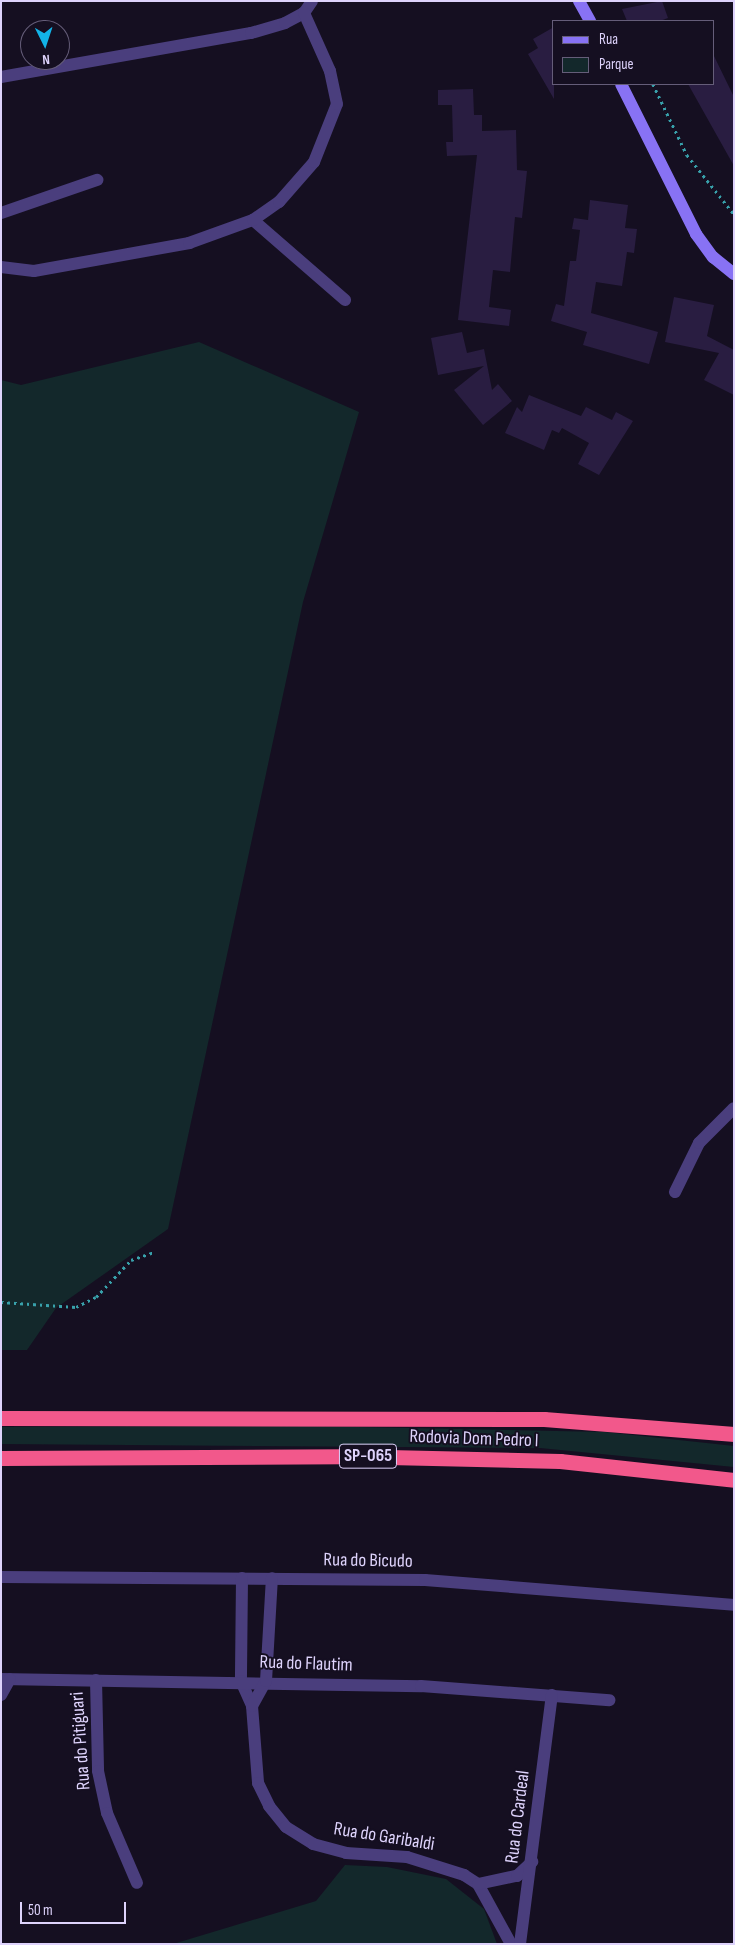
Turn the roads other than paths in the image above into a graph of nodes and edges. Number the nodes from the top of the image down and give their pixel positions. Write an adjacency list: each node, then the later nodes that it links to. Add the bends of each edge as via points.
1 (312, 1): 3 (street)
2 (579, 1): 4 (street)
3 (304, 12): 5 (street, via 285,23 204,44); 9 (street, via 335,88 331,128 298,182)
4 (589, 20)
5 (1, 77)
6 (622, 85): 11 (street, via 696,234 713,257)
7 (97, 180): 8 (street)
8 (1, 213)
9 (253, 220): 10 (street, via 188,243 101,260 34,271); 12 (street)
10 (1, 267)
11 (734, 274)
12 (345, 300)
13 (734, 1108): 14 (street, via 700,1143)
14 (675, 1192)
15 (1, 1418): 16 (highway, Rodovia Dom Pedro I / SP-065, via 544,1419)
16 (734, 1434)
17 (1, 1459): 18 (highway, Rodovia Dom Pedro I / SP-065, via 344,1456 560,1462)
18 (734, 1480)
19 (1, 1576): 20 (street, Rua do Bicudo)
20 (242, 1578): 21 (street, Rua do Bicudo); 25 (street, Rua do Garibaldi)
21 (272, 1578): 22 (street, Rua do Bicudo, via 557,1587); 26 (street)
22 (734, 1605)
23 (6, 1679): 24 (street, Rua do Flautim); 27 (street)
24 (96, 1680): 25 (street, Rua do Flautim); 32 (street, Rua do Pitiguari, via 98,1771 107,1813)
25 (241, 1681): 26 (street, Rua do Flautim); 30 (street, Rua do Garibaldi)
26 (266, 1681): 28 (street, Rua do Flautim); 30 (street)
27 (1, 1695)
28 (552, 1695): 29 (street, Rua do Flautim); 31 (street, Rua do Cardeal)
29 (609, 1700)
30 (252, 1706): 33 (street, Rua do Garibaldi, via 258,1783 286,1827 313,1844 436,1864)
31 (532, 1862): 33 (street, via 517,1876); 35 (street, Rua do Cardeal)
32 (137, 1883)
33 (478, 1884): 34 (street)
34 (511, 1944)
35 (520, 1944)

